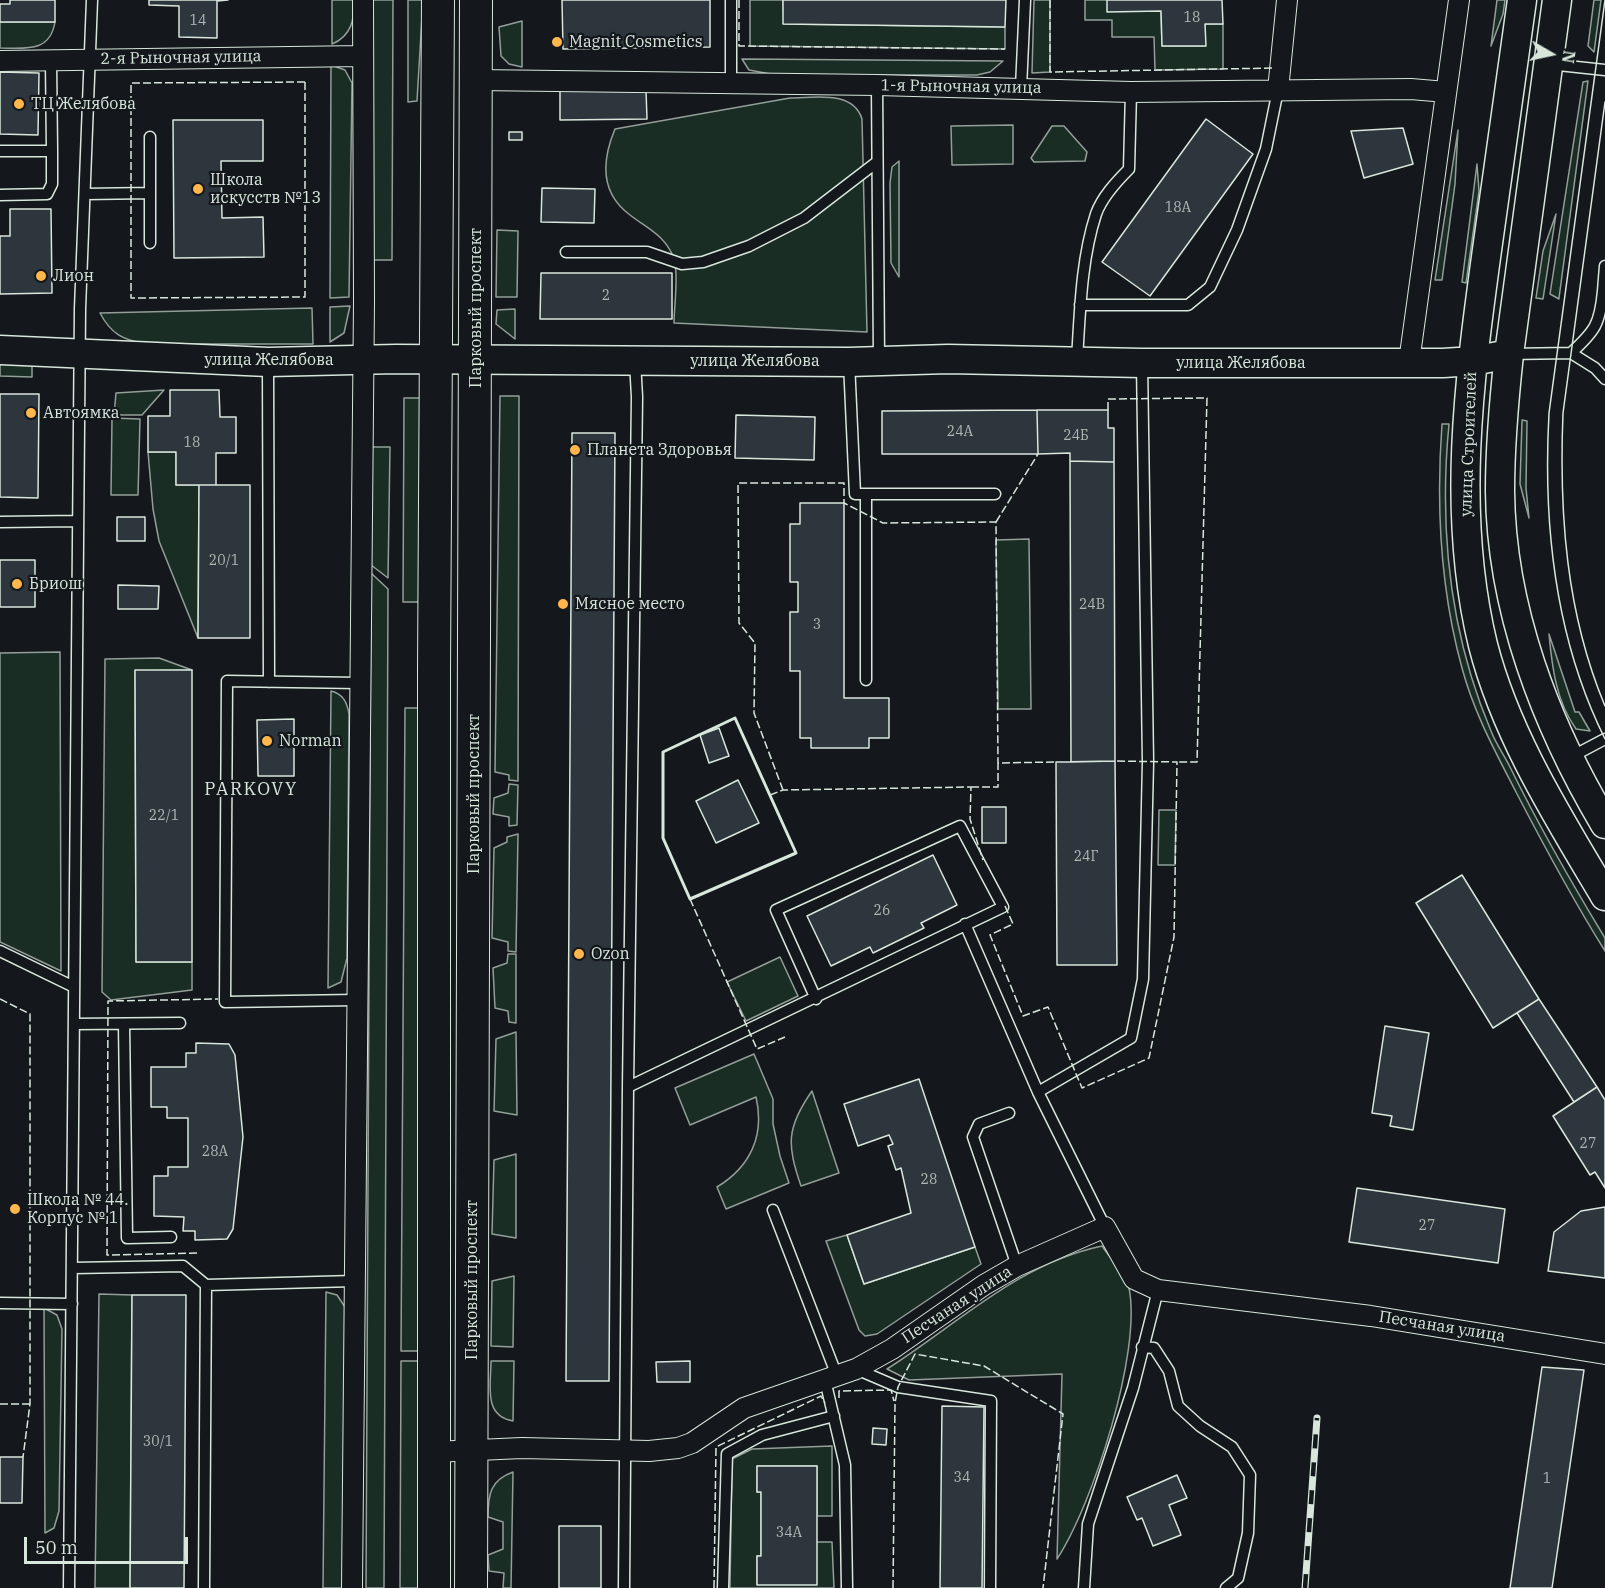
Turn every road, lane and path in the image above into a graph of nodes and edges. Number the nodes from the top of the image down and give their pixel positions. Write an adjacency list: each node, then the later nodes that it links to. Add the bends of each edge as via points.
1 (92, 0): 12 (lane)
2 (363, 0): 11 (street)
3 (438, 0): 41 (main road)
4 (476, 0): 17 (main road, Парковый проспект)
5 (731, 0): 18 (lane)
6 (1024, 0): 20 (lane)
7 (1287, 0): 21 (street)
8 (1460, 0): 23 (street)
9 (1522, 0): 49 (main road, улица Строителей)
10 (1557, 0): 15 (main road, улица Строителей)
11 (363, 56): 12 (street, 2-я Рыночная улица); 40 (street)
12 (91, 60): 14 (street, 2-я Рыночная улица); 28 (lane)
13 (0, 61): 14 (street, 2-я Рыночная улица)
14 (51, 61): 26 (lane)
15 (1548, 64): 16 (lane); 39 (main road, улица Строителей)
16 (1605, 69)
17 (476, 80): 18 (street, 1-я Рыночная улица); 42 (main road, Парковый проспект)
18 (731, 83): 19 (street, 1-я Рыночная улица)
19 (877, 85): 20 (street, 1-я Рыночная улица); 27 (lane)
20 (1021, 88): 22 (street, 1-я Рыночная улица)
21 (1278, 90): 22 (street, 1-я Рыночная улица); 23 (street, 1-я Рыночная улица); 35 (lane, via 1266,149 1237,230 1210,287 1188,305)
22 (1131, 92): 35 (lane, via 1129,169 1114,184 1097,212)
23 (1446, 92): 48 (street)
24 (150, 137): 29 (lane)
25 (0, 151): 26 (lane)
26 (52, 151): 30 (lane, via 52,184 47,194)
27 (877, 162): 32 (lane, via 804,218 749,246 702,262 682,264 647,252); 44 (lane)
28 (85, 194): 29 (lane); 38 (lane)
29 (150, 194): 31 (lane)
30 (0, 195)
31 (150, 243)
32 (566, 252)
33 (1605, 266): 34 (lane)
34 (1604, 292): 37 (lane, via 1595,330)
35 (1080, 305): 45 (lane)
36 (0, 350): 38 (main road, улица Желябова)
37 (1571, 353): 39 (lane); 51 (lane)
38 (80, 354): 46 (main road, улица Желябова); 54 (lane)
39 (1509, 354): 49 (main road, улица Желябова); 60 (main road, улица Строителей, via 1500,493 1508,567 1535,678)
40 (363, 359): 41 (main road, улица Желябова); 46 (main road, улица Желябова); 58 (street)
41 (435, 359): 42 (main road, улица Желябова); 90 (main road)
42 (476, 360): 43 (main road, улица Желябова); 89 (main road, Парковый проспект)
43 (635, 360): 47 (main road, улица Желябова); 71 (lane)
44 (879, 360): 45 (main road, улица Желябова); 47 (main road, улица Желябова)
45 (1077, 360): 50 (main road, улица Желябова)
46 (268, 362): 57 (lane)
47 (849, 362): 52 (lane, via 855,494)
48 (1409, 362): 49 (main road, улица Желябова); 50 (main road, улица Желябова)
49 (1473, 362): 62 (main road, улица Строителей, via 1464,494 1470,573 1484,646 1527,761)
50 (1142, 363): 72 (lane, via 1148,762 1143,979 1131,1038)
51 (1605, 379)
52 (866, 494): 53 (lane); 56 (lane)
53 (995, 494)
54 (78, 521): 55 (lane); 65 (lane)
55 (0, 522)
56 (866, 680)
57 (269, 682): 58 (lane); 67 (lane, via 227,681 225,1002)
58 (359, 683): 67 (street)
59 (1605, 739): 60 (lane)
60 (1569, 758): 61 (main road, улица Строителей)
61 (1605, 824)
62 (1605, 896)
63 (965, 924): 66 (lane); 66 (lane, via 1003,907 960,826 776,910); 72 (lane)
64 (0, 951): 65 (lane)
65 (74, 987): 69 (lane)
66 (816, 999): 71 (lane)
67 (356, 1000): 79 (street)
68 (180, 1023): 70 (lane)
69 (74, 1024): 70 (lane); 78 (lane)
70 (124, 1024): 76 (lane, via 127,1238)
71 (628, 1087): 88 (lane)
72 (1038, 1092): 75 (lane)
73 (1009, 1113): 77 (lane, via 978,1124 973,1137)
74 (772, 1210): 86 (lane)
75 (1105, 1227): 77 (street, Песчаная улица); 81 (street, Песчаная улица, via 1134,1279)
76 (171, 1237)
77 (1017, 1266): 86 (street, Песчаная улица, via 892,1348)
78 (73, 1268): 80 (lane, via 183,1266); 83 (lane)
79 (354, 1281): 80 (lane); 93 (street)
80 (206, 1285): 92 (lane)
81 (1158, 1290): 84 (lane); 85 (street, Песчаная улица, via 1371,1316)
82 (0, 1303): 83 (lane)
83 (72, 1304): 91 (lane)
84 (1142, 1347): 100 (lane, via 1133,1388 1088,1524); 101 (lane, via 1154,1348 1169,1371 1178,1406 1232,1447 1250,1475 1248,1533 1238,1578)
85 (1605, 1354)
86 (839, 1375): 87 (lane); 88 (street, Песчаная улица, via 744,1408 678,1448); 99 (lane, via 991,1401)
87 (834, 1416): 97 (lane, via 762,1435 727,1454); 98 (lane, via 844,1465)
88 (625, 1450): 89 (street, Песчаная улица); 96 (lane)
89 (470, 1451): 90 (street, Песчаная улица); 95 (main road, Парковый проспект)
90 (433, 1452): 94 (main road)
91 (69, 1588)
92 (204, 1588)
93 (352, 1588)
94 (434, 1588)
95 (471, 1588)
96 (624, 1588)
97 (723, 1588)
98 (847, 1588)
99 (990, 1588)
100 (1084, 1588)
101 (1226, 1588)

